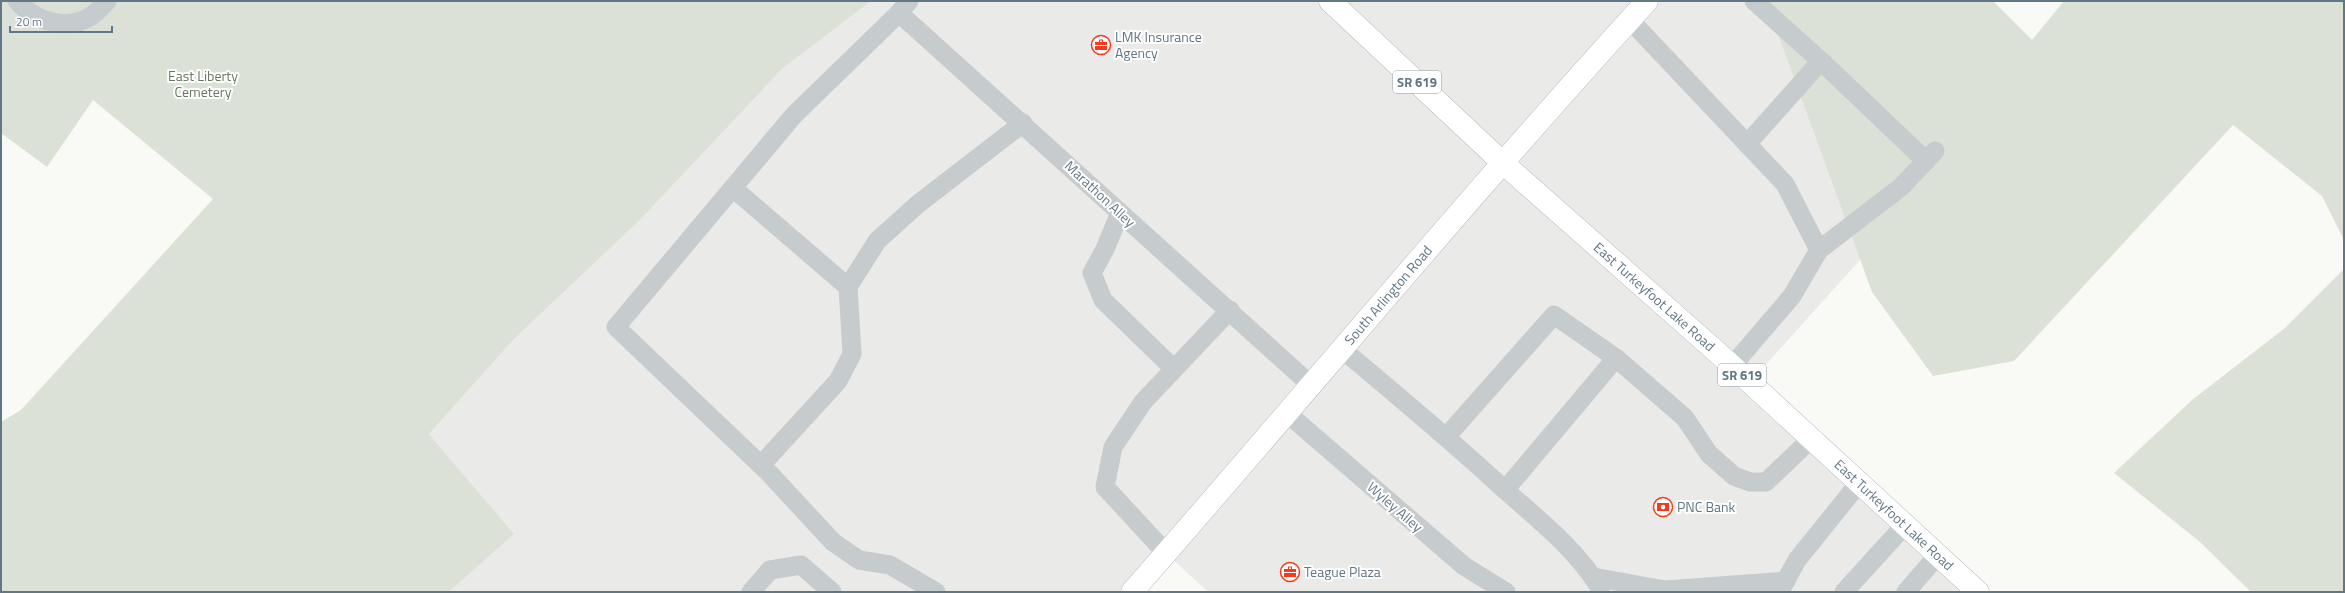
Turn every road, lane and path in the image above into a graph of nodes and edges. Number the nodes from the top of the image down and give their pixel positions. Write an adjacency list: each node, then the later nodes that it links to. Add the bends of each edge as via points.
1 (17, 1): 2 (lane, via 34,16 48,22 70,23 90,17)
2 (107, 1)
3 (1330, 1): 11 (main road, East Turkeyfoot Lake Road / SR 619)
4 (1647, 1): 7 (main road, South Arlington Road)
5 (1754, 1): 8 (lane)
6 (904, 7): 9 (lane, Marathon Alley); 12 (lane, via 794,115)
7 (1630, 20): 10 (lane); 11 (main road, South Arlington Road)
8 (1821, 61): 10 (lane); 14 (lane, via 1930,156 1901,187)
9 (1023, 124): 13 (lane, Marathon Alley); 15 (lane, via 918,204 876,242)
10 (1747, 144): 14 (lane, via 1785,184)
11 (1503, 163): 17 (main road, South Arlington Road); 19 (main road, East Turkeyfoot Lake Road / SR 619)
12 (733, 188): 15 (lane); 25 (lane, via 616,326)
13 (1120, 213): 16 (lane, Marathon Alley); 20 (lane, via 1106,249 1092,273 1103,300)
14 (1819, 250): 19 (lane, via 1792,296)
15 (848, 287): 25 (lane, via 852,354 838,381)
16 (1230, 310): 20 (lane); 21 (lane, Marathon Alley)
17 (1343, 350): 21 (main road, South Arlington Road); 23 (lane)
18 (1616, 358): 23 (lane, via 1554,315); 24 (lane, via 1685,418 1709,454 1734,476 1750,482 1766,482); 27 (lane)
19 (1732, 366): 24 (main road, East Turkeyfoot Lake Road / SR 619)
20 (1174, 369): 29 (lane, via 1142,402 1113,447 1105,487)
21 (1312, 386): 22 (main road, South Arlington Road)
22 (1288, 414): 29 (main road, South Arlington Road); 37 (lane, Wyley Alley, via 1464,566)
23 (1446, 437): 27 (lane)
24 (1811, 439): 26 (main road, East Turkeyfoot Lake Road / SR 619)
25 (761, 465): 35 (lane, via 833,542 859,560 890,565)
26 (1860, 483): 28 (main road, East Turkeyfoot Lake Road / SR 619); 32 (lane, via 1796,560)
27 (1505, 490): 31 (lane, via 1556,535)
28 (1904, 524): 30 (main road, East Turkeyfoot Lake Road / SR 619); 38 (lane)
29 (1166, 553): 36 (main road, South Arlington Road)
30 (1938, 555): 39 (lane); 40 (main road, East Turkeyfoot Lake Road / SR 619)
31 (1598, 585): 32 (lane, via 1665,590)
32 (1783, 586)
33 (751, 592): 34 (lane, via 770,570 801,565)
34 (832, 592)
35 (936, 592)
36 (1132, 592)
37 (1506, 592)
38 (1844, 592)
39 (1906, 592)
40 (1978, 592)

